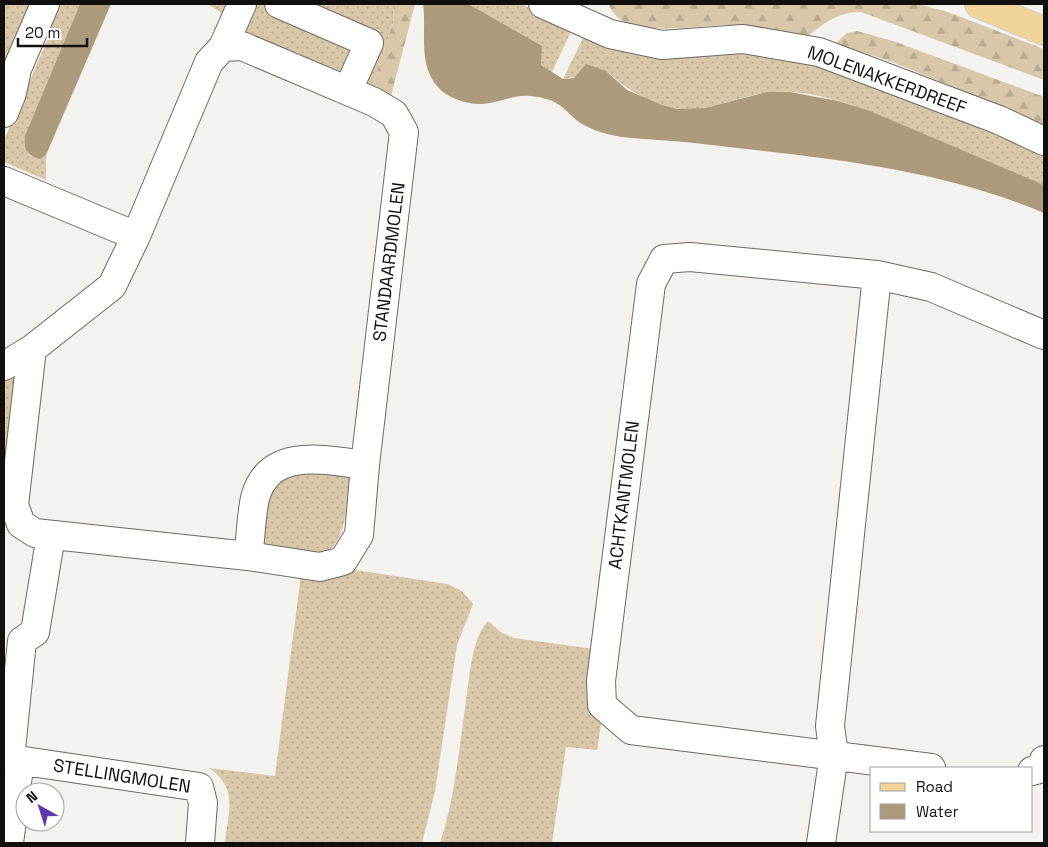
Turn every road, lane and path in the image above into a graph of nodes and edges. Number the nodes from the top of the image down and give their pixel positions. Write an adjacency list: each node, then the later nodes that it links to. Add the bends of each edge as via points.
1 (44, 4): 9 (street)
2 (242, 4): 8 (street)
3 (280, 4): 10 (street, via 369,43)
4 (543, 4): 6 (street, MOLENAKKERDREEF)
5 (979, 4): 7 (main road)
6 (584, 13): 12 (street, MOLENAKKERDREEF, via 610,34 662,45 743,38 819,52)
7 (1044, 31)
8 (223, 47): 10 (street, STANDAARDMOLEN, via 242,46); 14 (street, via 208,62)
9 (11, 77): 11 (street, via 12,93)
10 (348, 90): 19 (street, STANDAARDMOLEN, via 394,114 404,132)
11 (4, 113)
12 (1044, 140)
13 (4, 181): 14 (street)
14 (136, 236): 17 (street, via 112,286)
15 (878, 275): 16 (street, ACHTKANTMOLEN, via 931,287); 23 (street, via 830,726); 23 (street, ACHTKANTMOLEN, via 690,257 664,259 651,284 601,681 602,705 631,730)
16 (1044, 335)
17 (32, 349): 18 (street); 20 (street, STANDAARDMOLEN)
18 (4, 366)
19 (365, 465): 22 (street, via 307,458 284,463 263,480 255,497); 22 (street, STANDAARDMOLEN, via 359,535 343,561 320,567)
20 (13, 529): 21 (street, STANDAARDMOLEN)
21 (51, 535): 22 (street, STANDAARDMOLEN); 24 (street, via 35,632 22,641)
22 (248, 556)
23 (834, 755): 25 (street, ACHTKANTMOLEN); 28 (street)
24 (11, 759): 26 (street); 27 (street, STELLINGMOLEN, via 199,787 203,803)
25 (923, 767)
26 (10, 843)
27 (200, 843)
28 (821, 843)

